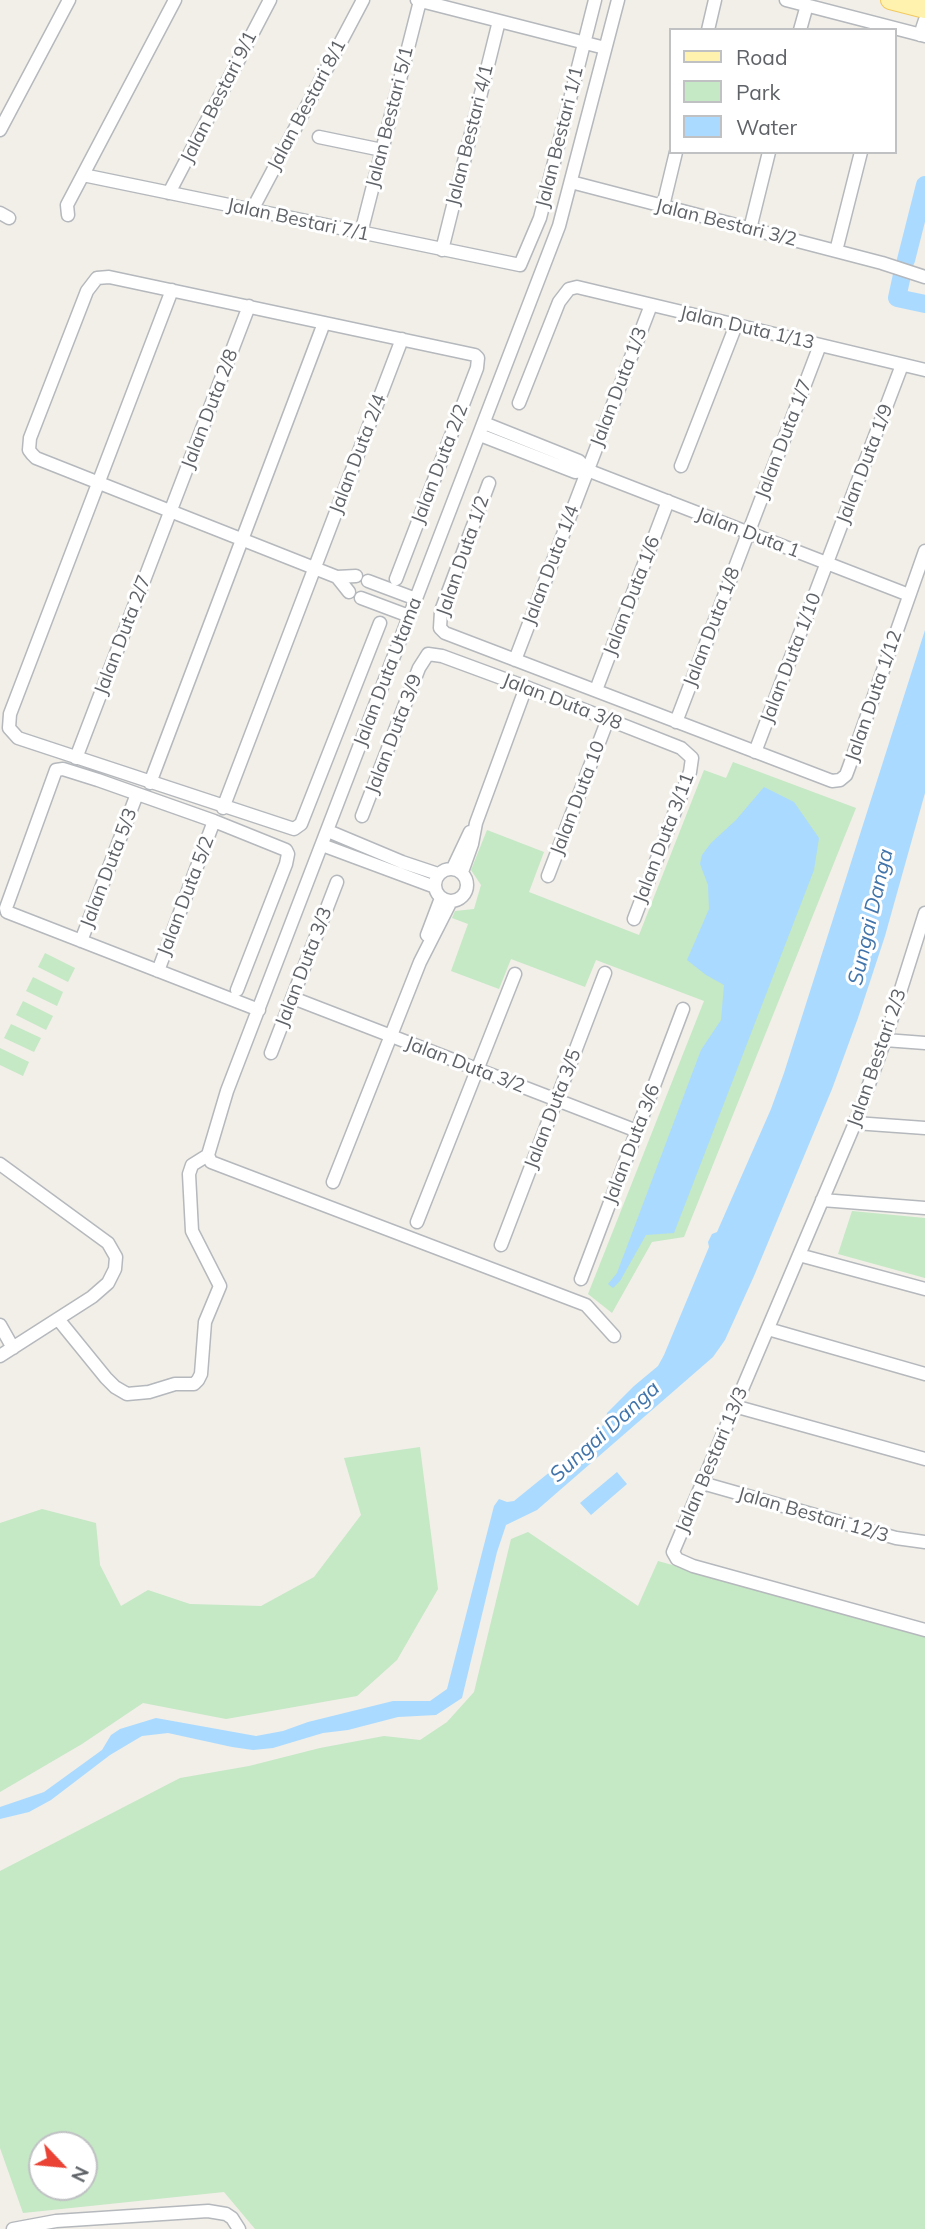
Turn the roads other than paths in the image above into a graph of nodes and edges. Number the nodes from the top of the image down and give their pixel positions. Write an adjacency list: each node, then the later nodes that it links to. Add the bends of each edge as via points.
1 (175, 0): 29 (street)
2 (270, 0): 31 (street, Jalan Bestari 9/1)
3 (363, 0): 33 (street, Jalan Bestari 8/1)
4 (418, 0): 14 (street); 25 (street, Jalan Bestari 5/1)
5 (595, 0): 21 (street, Jalan Bestari 1/1)
6 (618, 0): 22 (street, Jalan Duta Utama)
7 (715, 0): 15 (street)
8 (786, 0): 11 (street)
9 (890, 0): 12 (main road)
10 (65, 1): 23 (street)
11 (807, 5): 16 (street); 17 (street)
12 (918, 8): 18 (street)
13 (925, 20): 20 (street)
14 (499, 21): 21 (street); 37 (street, Jalan Bestari 4/1)
15 (708, 28)
16 (801, 28)
17 (892, 28)
18 (897, 28)
19 (897, 29): 20 (street)
20 (923, 36)
21 (584, 42): 22 (street); 39 (street, Jalan Bestari 1/1, via 540,218 523,261)
22 (605, 48): 30 (street, Jalan Duta Utama)
23 (0, 130)
24 (319, 137): 25 (street)
25 (382, 150): 36 (street, Jalan Bestari 5/1)
26 (676, 154): 32 (street)
27 (769, 154): 35 (street)
28 (860, 154): 38 (street)
29 (83, 175): 31 (street, Jalan Bestari 7/1); 34 (street, via 67,205)
30 (571, 182): 32 (street, Jalan Bestari 3/2); 51 (street, Jalan Duta Utama, via 559,226)
31 (169, 193): 33 (street, Jalan Bestari 7/1)
32 (663, 206): 35 (street, Jalan Bestari 3/2)
33 (252, 210): 36 (street, Jalan Bestari 7/1)
34 (68, 215)
35 (750, 229): 38 (street, Jalan Bestari 3/2)
36 (361, 233): 37 (street, Jalan Bestari 7/1)
37 (442, 250): 39 (street, Jalan Bestari 7/1)
38 (836, 251): 40 (street, Jalan Bestari 3/2)
39 (513, 265)
40 (925, 277)
41 (172, 290): 43 (street); 54 (street); 54 (street, via 109,277 91,283 30,438 29,450 36,458)
42 (651, 305): 45 (street, Jalan Duta 1/13); 50 (street, Jalan Duta 1/13, via 569,289 559,302); 53 (street, Jalan Duta 1/3)
43 (249, 306): 44 (street); 57 (street, Jalan Duta 2/8)
44 (324, 323): 46 (street); 59 (street)
45 (736, 325): 47 (street, Jalan Duta 1/13); 52 (street)
46 (402, 339): 62 (street, Jalan Duta 2/4); 64 (street, Jalan Duta 2/2, via 478,358)
47 (820, 345): 48 (street, Jalan Duta 1/13); 58 (street, Jalan Duta 1/7)
48 (902, 365): 49 (street, Jalan Duta 1/13); 61 (street, Jalan Duta 1/9)
49 (925, 370)
50 (519, 403)
51 (482, 429): 53 (street, Jalan Duta 1, via 579,461); 66 (street, Jalan Duta Utama)
52 (681, 466)
53 (587, 470): 56 (street, Jalan Duta 1); 70 (street, Jalan Duta 1/4)
54 (98, 483): 57 (street); 76 (street, via 8,721 18,738)
55 (489, 483): 70 (street, Jalan Duta 1/2, via 441,611 440,628)
56 (668, 501): 58 (street, Jalan Duta 1); 72 (street, Jalan Duta 1/6)
57 (171, 512): 59 (street); 76 (street, Jalan Duta 2/7)
58 (748, 532): 61 (street, Jalan Duta 1); 74 (street, Jalan Duta 1/8)
59 (242, 540): 62 (street); 78 (street)
60 (925, 551): 65 (street)
61 (827, 563): 65 (street, Jalan Duta 1); 75 (street, Jalan Duta 1/10)
62 (315, 569): 63 (street); 80 (street, Jalan Duta 2/4)
63 (337, 578): 66 (street, via 362,578); 67 (street, via 355,595)
64 (396, 579)
65 (909, 595): 75 (street, Jalan Duta 1/12, via 846,775 832,781)
66 (416, 599): 67 (street, Jalan Duta Utama)
67 (409, 616): 83 (street, Jalan Duta Utama)
68 (380, 623): 80 (street, via 301,824 289,830)
69 (428, 654): 71 (street, Jalan Duta 3/8); 81 (street, Jalan Duta 3/9)
70 (515, 660): 72 (street)
71 (526, 687): 73 (street, Jalan Duta 3/8); 85 (street, via 472,844)
72 (596, 690): 74 (street)
73 (608, 719): 77 (street, Jalan Duta 3/8, via 681,748); 86 (street, Jalan Duta 10)
74 (676, 722): 75 (street)
75 (755, 752)
76 (76, 758): 78 (street)
77 (692, 758): 90 (street, Jalan Duta 3/11)
78 (150, 783): 80 (street)
79 (137, 794): 82 (street); 91 (street, Jalan Duta 5/3); 91 (street, via 63,769 54,775 6,908 10,914)
80 (223, 808)
81 (362, 816)
82 (214, 821): 94 (street, Jalan Duta 5/2); 97 (street, via 288,854)
83 (328, 831): 84 (street, Jalan Duta Utama); 88 (street, via 402,862)
84 (322, 845): 88 (street); 100 (street, Jalan Duta Utama)
85 (458, 870): 88 (street, via 445,869); 88 (street, via 467,882 462,897)
86 (548, 876)
87 (337, 881): 98 (street, Jalan Duta 3/3)
88 (441, 890): 101 (street)
89 (925, 913): 92 (street, Jalan Bestari 2/3)
90 (634, 919)
91 (81, 941): 94 (street)
92 (911, 960): 93 (street); 102 (street, Jalan Bestari 2/3)
93 (925, 962)
94 (158, 971): 100 (street)
95 (605, 973): 106 (street, Jalan Duta 3/5)
96 (515, 974): 105 (street)
97 (237, 990)
98 (293, 998): 101 (street, Jalan Duta 3/2); 104 (street, Jalan Duta 3/3)
99 (683, 1009): 109 (street, Jalan Duta 3/6)
100 (259, 1010): 110 (street, Jalan Duta Utama, via 227,1091)
101 (391, 1036): 105 (street, Jalan Duta 3/2); 112 (street)
102 (885, 1040): 103 (street); 107 (street, Jalan Bestari 2/3)
103 (925, 1043)
104 (271, 1053)
105 (477, 1069): 106 (street, Jalan Duta 3/2); 115 (street)
106 (556, 1100): 109 (street, Jalan Duta 3/2); 116 (street, Jalan Duta 3/5)
107 (855, 1123): 108 (street); 113 (street, Jalan Bestari 2/3)
108 (925, 1128)
109 (637, 1131): 118 (street, Jalan Duta 3/6)
110 (210, 1158): 120 (street, Jalan Duta Utama, via 196,1161 191,1168 192,1231 220,1286 205,1322 198,1380 127,1394 115,1387); 123 (street, via 586,1305)
111 (0, 1164): 120 (street, via 108,1243 116,1256 116,1269 108,1283)
112 (334, 1182)
113 (822, 1200): 114 (street); 117 (street, Jalan Bestari 13/3)
114 (925, 1208)
115 (416, 1222)
116 (501, 1245)
117 (799, 1255): 119 (street); 122 (street, Jalan Bestari 13/3)
118 (581, 1279)
119 (925, 1289)
120 (58, 1319): 124 (street)
121 (0, 1325): 124 (street)
122 (768, 1329): 126 (street); 127 (street, Jalan Bestari 13/3)
123 (614, 1336)
124 (13, 1348): 125 (street)
125 (0, 1356)
126 (925, 1374)
127 (734, 1406): 128 (street); 129 (street, Jalan Bestari 13/3)
128 (925, 1459)
129 (702, 1483): 130 (street, Jalan Bestari 12/3, via 896,1538); 131 (street, Jalan Bestari 13/3, via 673,1552 677,1559)
130 (925, 1542)
131 (925, 1630)
132 (13, 2229): 133 (street, via 56,2221 208,2211 226,2214)
133 (239, 2229)

